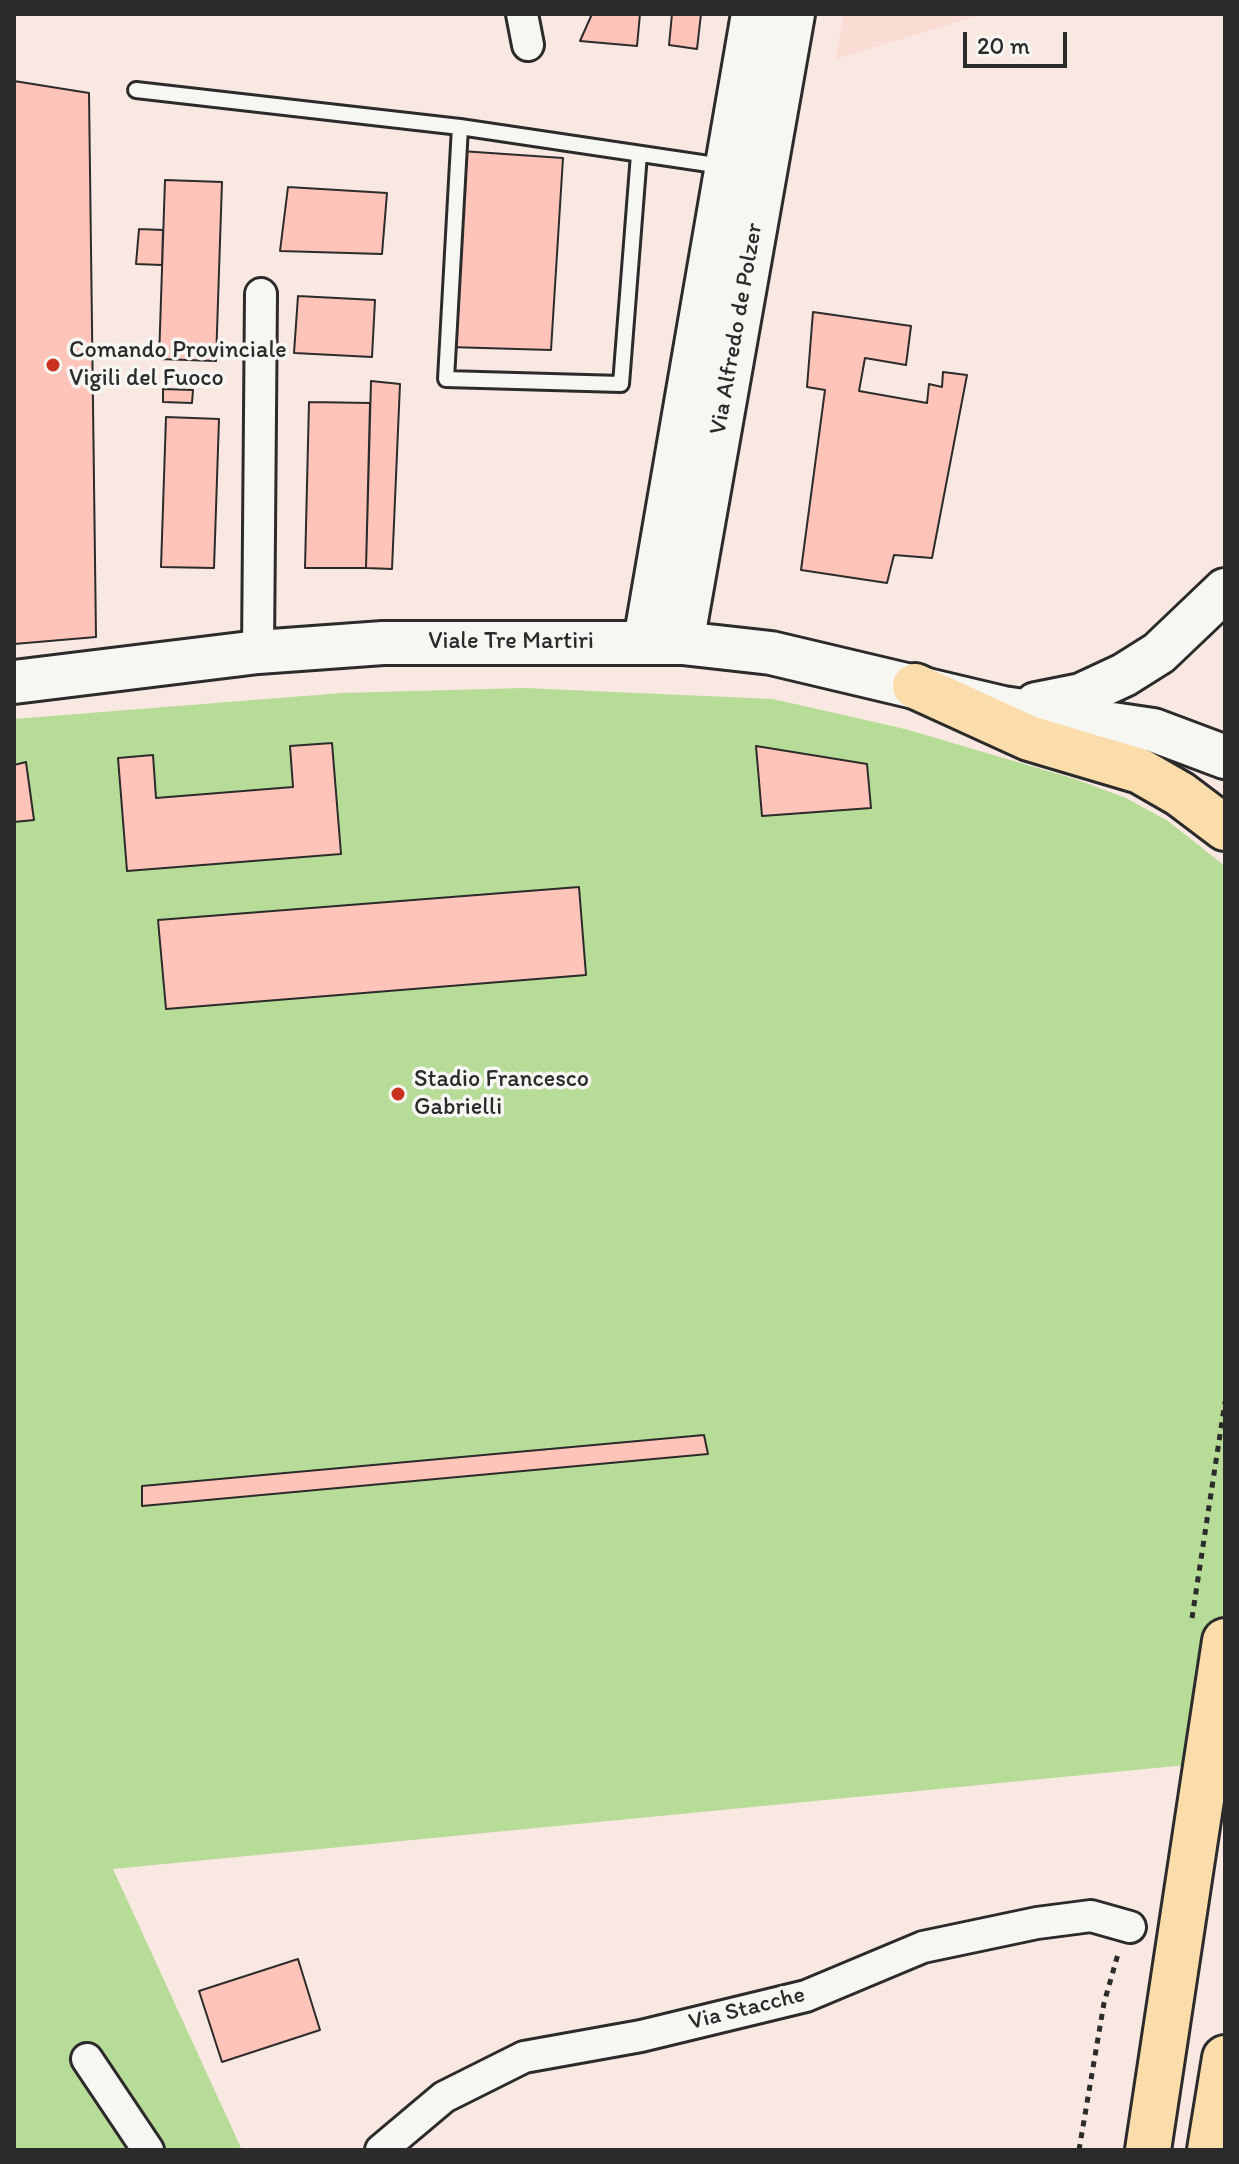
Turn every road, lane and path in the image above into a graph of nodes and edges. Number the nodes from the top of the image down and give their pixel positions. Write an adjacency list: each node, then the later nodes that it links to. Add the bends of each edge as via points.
1 (522, 14): 4 (street)
2 (753, 14): 8 (main road, Via Alfredo de Polzer)
3 (793, 14): 11 (main road, Via Alfredo de Polzer)
4 (528, 45)
5 (136, 90): 6 (lane)
6 (460, 127): 7 (lane); 7 (lane, via 446,379 621,384)
7 (639, 154): 8 (lane)
8 (726, 167): 11 (main road, Via Alfredo de Polzer)
9 (261, 294): 12 (street)
10 (1225, 590): 15 (main road, Viale Tre Martiri, via 1159,653 1124,675 1081,695)
11 (663, 642): 12 (main road, Viale Tre Martiri, via 383,643); 14 (main road, Viale Tre Martiri, via 771,653)
12 (258, 652): 13 (main road, Viale Tre Martiri)
13 (14, 682)
14 (915, 686): 15 (main road, Viale Tre Martiri); 17 (main road, via 1029,738 1140,771)
15 (1003, 708): 16 (main road, Viale Tre Martiri, via 1153,730)
16 (1225, 757)
17 (1225, 828)
18 (1225, 1402): 19 (path)
19 (1207, 1636): 26 (main road)
20 (1130, 1927): 24 (street, Via Stacche, via 1091,1916 923,1947 806,1996 641,2036 524,2057 444,2097); 25 (path, via 1112,1966)
21 (1225, 2058): 27 (main road)
22 (87, 2059): 23 (street)
23 (148, 2150)
24 (381, 2150)
25 (1079, 2150)
26 (1148, 2150)
27 (1210, 2150)

